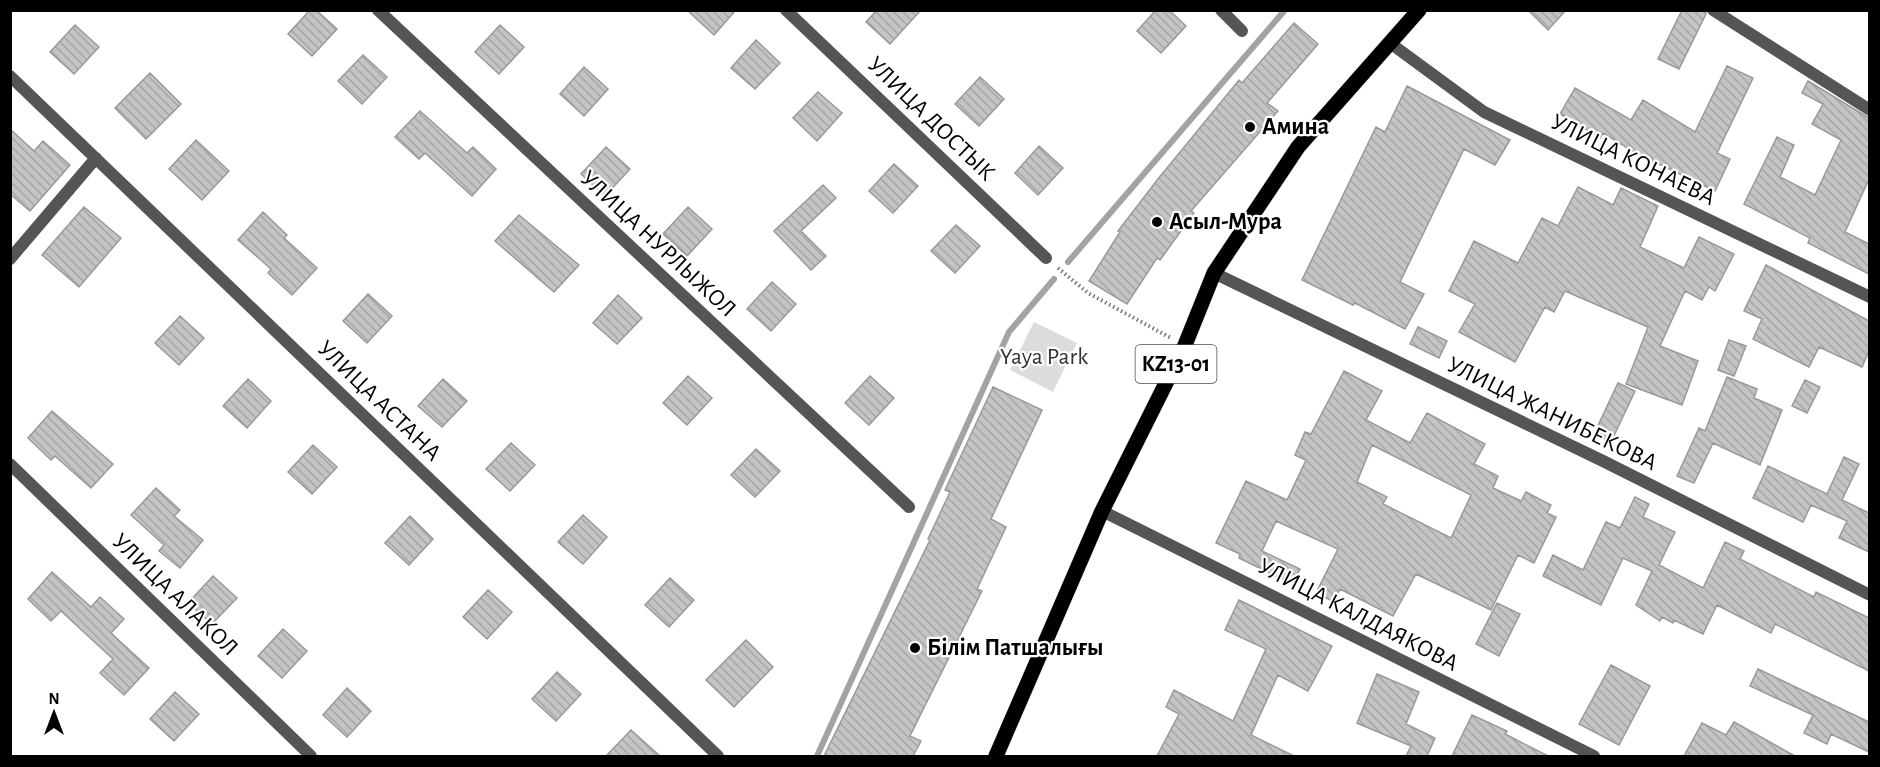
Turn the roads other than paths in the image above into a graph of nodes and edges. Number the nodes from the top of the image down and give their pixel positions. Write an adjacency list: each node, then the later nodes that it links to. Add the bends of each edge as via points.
1 (378, 10): 16 (street, УЛИЦА НУРЛЫЖОЛ)
2 (786, 10): 11 (street, УЛИЦА ДОСТЫК)
3 (1221, 10): 6 (street)
4 (1419, 10): 7 (main road, KZ13-01)
5 (1713, 10): 9 (street)
6 (1242, 32)
7 (1390, 43): 13 (main road, KZ13-01, via 1298,147); 14 (street, УЛИЦА КОНАЕВА, via 1484,112)
8 (10, 76): 10 (street, УЛИЦА АСТАНА)
9 (1869, 110)
10 (96, 158): 12 (street); 20 (street, УЛИЦА АСТАНА)
11 (1046, 258)
12 (10, 259)
13 (1214, 273): 17 (main road, KZ13-01, via 1185,345); 18 (street, УЛИЦА ЖАНИБЕКОВА)
14 (1869, 297)
15 (10, 464): 19 (street, УЛИЦА АЛАКОЛ)
16 (909, 507)
17 (1102, 511): 21 (main road, KZ13-01); 22 (street, УЛИЦА КАЛДАЯКОВА)
18 (1869, 595)
19 (311, 756)
20 (718, 756)
21 (996, 756)
22 (1594, 756)

